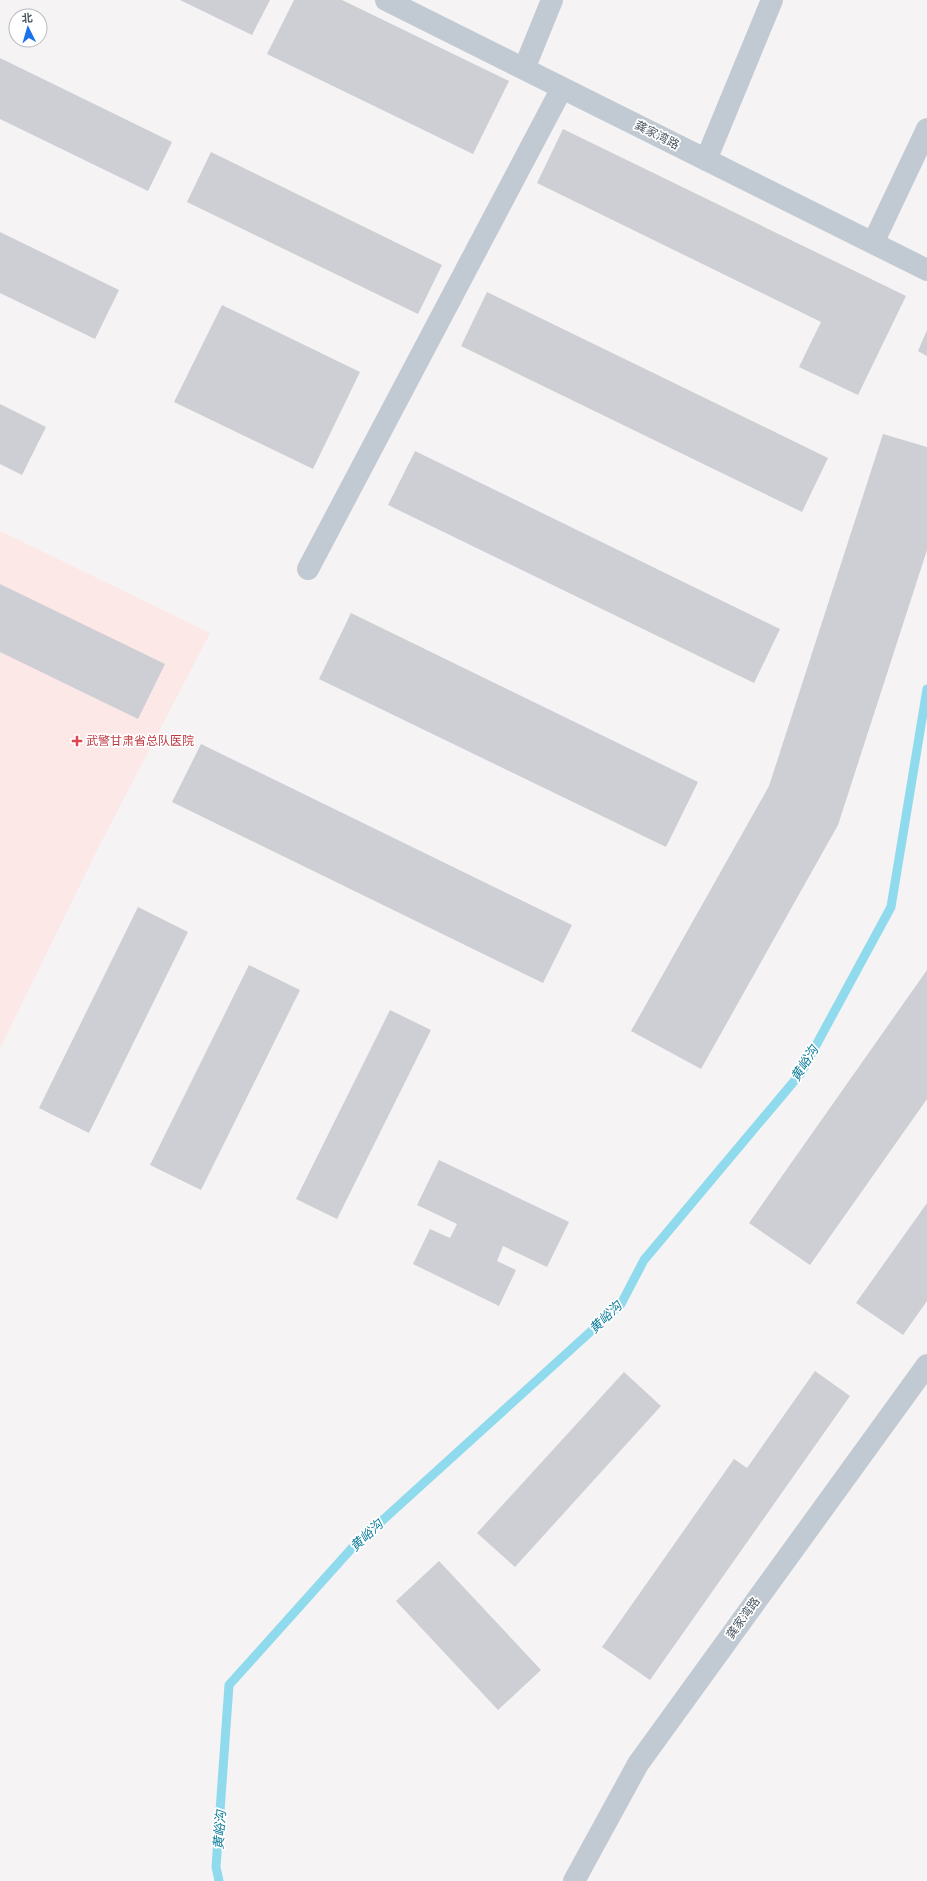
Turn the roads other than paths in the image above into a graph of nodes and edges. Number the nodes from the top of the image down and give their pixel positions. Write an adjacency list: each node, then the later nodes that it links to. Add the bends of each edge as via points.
1 (386, 0): 4 (street, 龚家湾路)
2 (552, 0): 4 (street)
3 (772, 0): 7 (street)
4 (524, 69): 5 (street, 龚家湾路)
5 (562, 88): 7 (street, 龚家湾路); 10 (street)
6 (927, 129): 8 (street)
7 (706, 160): 8 (street, 龚家湾路)
8 (873, 244): 9 (street, 龚家湾路)
9 (927, 270)
10 (308, 569)
11 (927, 1365): 12 (street, 龚家湾路, via 638,1764)
12 (574, 1881)

